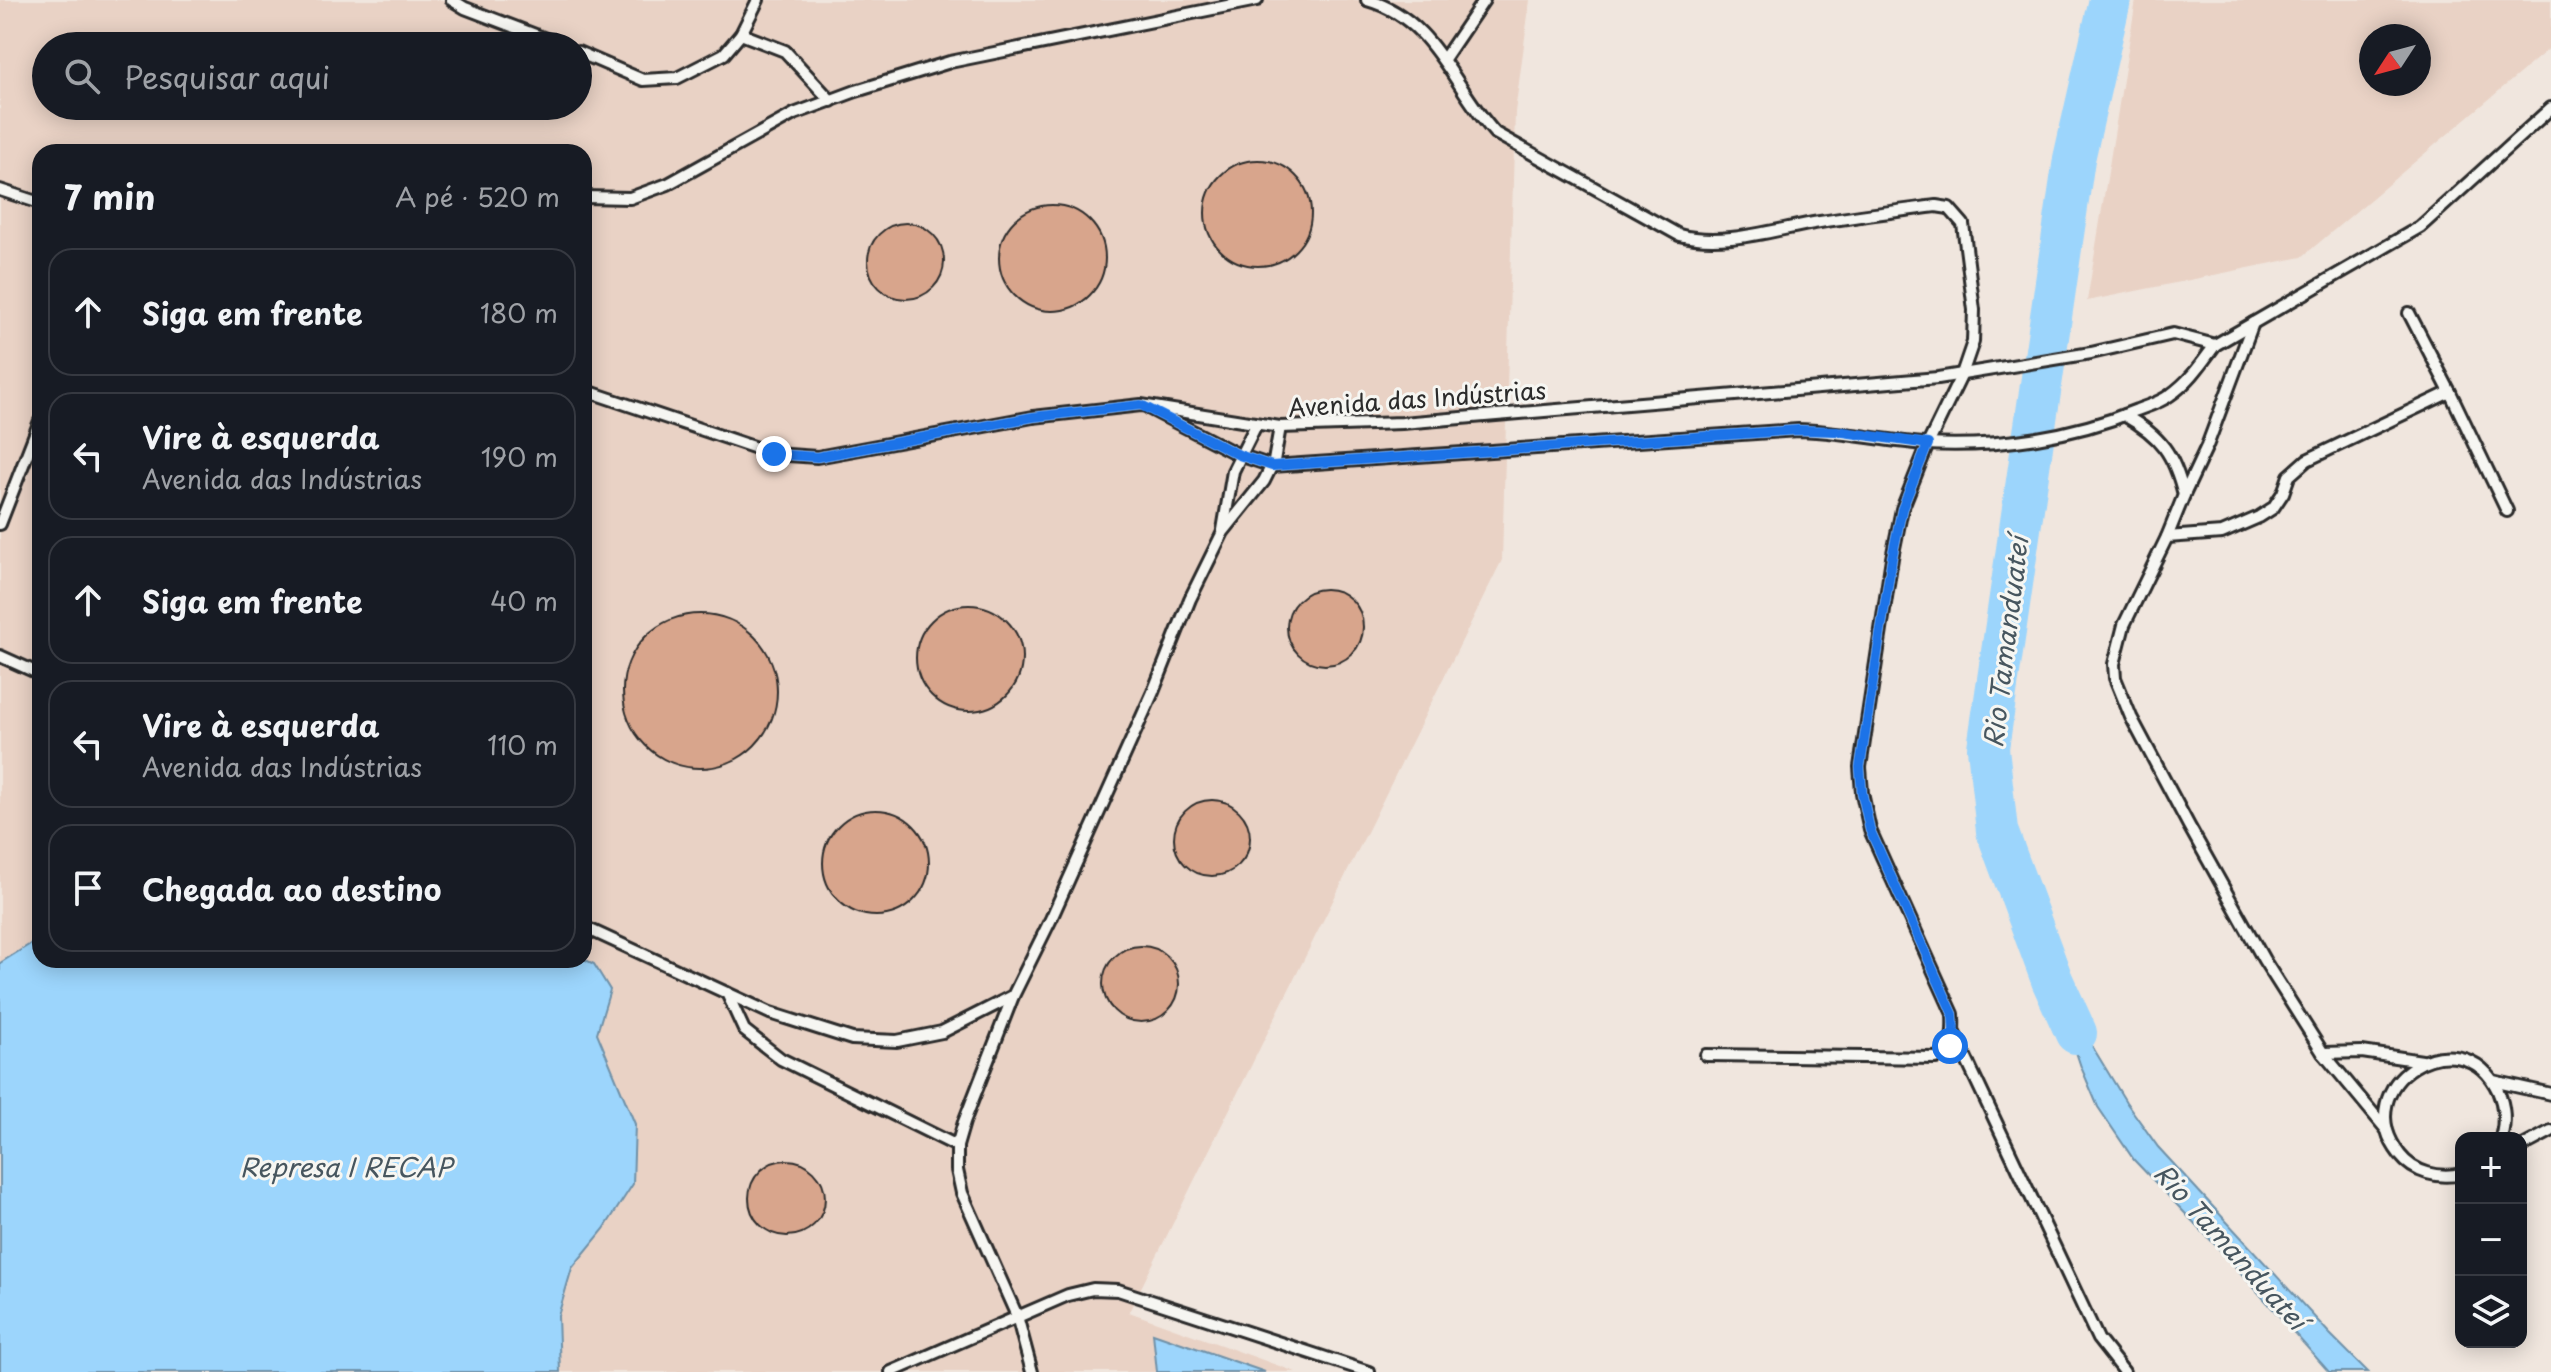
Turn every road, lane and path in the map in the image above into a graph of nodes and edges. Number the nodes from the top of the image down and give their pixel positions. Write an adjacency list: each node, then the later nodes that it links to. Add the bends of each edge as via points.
1 (452, 0): 6 (lane)
2 (758, 0): 7 (lane)
3 (1257, 0): 10 (lane, via 950,62)
4 (1367, 0): 9 (lane, via 1411,21)
5 (1484, 0): 9 (lane)
6 (528, 32)
7 (741, 34): 8 (lane, via 724,54 677,78 643,80); 10 (lane, via 785,51)
8 (592, 58)
9 (1444, 59): 18 (lane, via 1495,133 1679,235 1718,240 1949,208 1963,224 1974,310 1973,342)
10 (831, 101): 13 (lane, via 794,114 646,193)
11 (2551, 108): 16 (lane, via 2420,227)
12 (0, 190): 14 (lane)
13 (592, 197)
14 (32, 200)
15 (2409, 313): 19 (lane)
16 (2253, 323): 17 (lane); 29 (lane)
17 (2215, 345): 18 (lane, Avenida das Indústrias, via 2173,334); 22 (lane, via 2193,376 2168,397)
18 (1962, 374): 24 (lane, Avenida das Indústrias, via 1402,423); 26 (lane)
19 (2450, 392): 30 (lane); 33 (lane, via 2307,460 2289,476 2273,508 2259,517 2222,533)
20 (592, 393): 21 (lane, Avenida das Indústrias, via 749,447 794,457 1033,417)
21 (1141, 405): 23 (lane, Avenida das Indústrias); 27 (lane)
22 (2124, 415): 26 (lane, via 2080,430 1979,445); 29 (lane, via 2146,428 2166,450)
23 (1256, 425): 24 (lane, Avenida das Indústrias); 27 (lane)
24 (1280, 427): 28 (lane)
25 (32, 442): 31 (lane)
26 (1928, 444): 28 (lane, via 1798,430); 39 (lane, via 1902,509 1860,767 1870,830 1953,1014)
27 (1239, 455): 28 (lane); 32 (lane)
28 (1272, 466): 32 (lane)
29 (2184, 495): 33 (lane)
30 (2507, 511)
31 (0, 524)
32 (1223, 532): 38 (lane)
33 (2167, 537): 40 (lane, via 2124,625 2115,678 2237,914)
34 (0, 656): 35 (lane)
35 (32, 670)
36 (592, 931): 37 (lane)
37 (727, 993): 38 (lane, via 852,1039 897,1041 942,1032); 49 (lane, via 744,1030 781,1059)
38 (1013, 996): 49 (lane)
39 (1954, 1033): 41 (lane, via 1950,1046 1936,1058); 55 (lane, via 2098,1339)
40 (2323, 1053): 42 (lane, via 2362,1052); 45 (lane)
41 (1706, 1055)
42 (2422, 1061): 43 (lane, via 2463,1059); 45 (lane, via 2392,1088)
43 (2493, 1081): 44 (lane); 47 (lane, via 2504,1104)
44 (2551, 1094)
45 (2386, 1129): 50 (lane, via 2398,1152 2417,1170)
46 (2551, 1131): 48 (lane)
47 (2503, 1132)
48 (2527, 1144)
49 (957, 1146): 51 (lane, via 962,1193)
50 (2455, 1174)
51 (1017, 1316): 52 (lane); 53 (lane); 54 (lane, via 1068,1295 1118,1290)
52 (891, 1372)
53 (1032, 1372)
54 (1369, 1372)
55 (2124, 1372)

